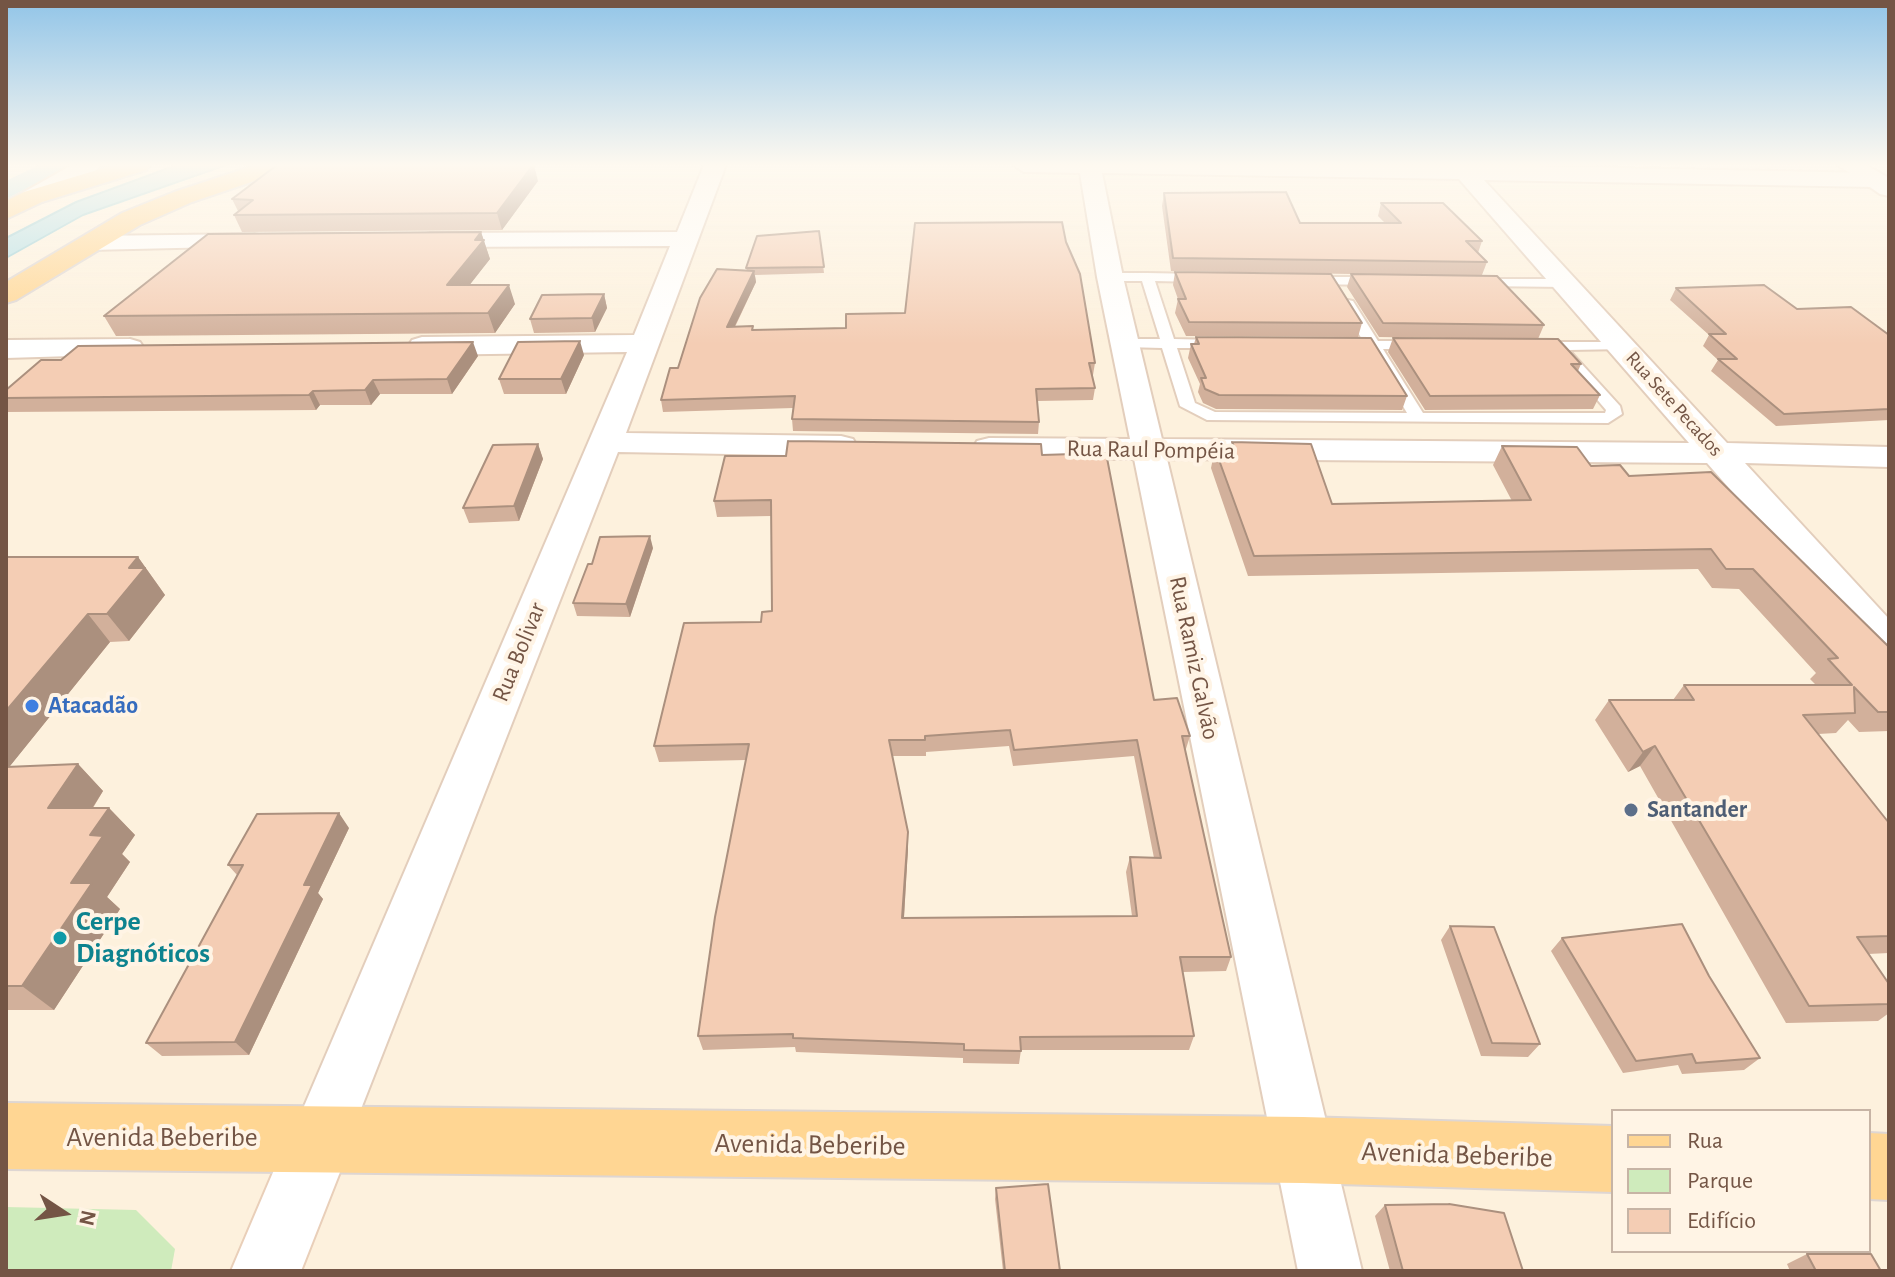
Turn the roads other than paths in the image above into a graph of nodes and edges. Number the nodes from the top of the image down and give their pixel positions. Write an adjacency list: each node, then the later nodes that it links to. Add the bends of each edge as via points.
1 (126, 225): 8 (main road)
2 (689, 225): 5 (street, Rua Bolivar)
3 (1110, 225): 9 (street, Rua Ramiz Galvão)
4 (1512, 225): 15 (street, Rua Sete Pecados)
5 (683, 239): 6 (street); 17 (street, Rua Bolivar)
6 (398, 240)
7 (274, 241): 8 (street)
8 (90, 243): 16 (main road)
9 (1128, 277): 10 (lane); 18 (street, Rua Ramiz Galvão); 19 (lane)
10 (1209, 278)
11 (1302, 280): 12 (lane)
12 (1333, 280): 13 (lane); 22 (lane)
13 (1395, 281)
14 (1457, 281): 15 (lane)
15 (1566, 283): 26 (street, Rua Sete Pecados)
16 (6, 294)
17 (644, 343): 27 (street); 31 (street, Rua Bolivar)
18 (1124, 343): 19 (lane); 34 (street, Rua Ramiz Galvão)
19 (1168, 343): 20 (lane); 30 (lane, via 1188,406 1213,417)
20 (1231, 344)
21 (1342, 345): 22 (lane)
22 (1373, 345): 23 (lane); 30 (lane)
23 (1435, 345)
24 (1527, 346): 25 (lane)
25 (1558, 346): 26 (lane); 30 (lane, via 1614,414)
26 (1622, 346): 35 (street, Rua Sete Pecados)
27 (393, 347)
28 (161, 348): 29 (street)
29 (6, 349)
30 (1418, 418)
31 (606, 442): 32 (street); 39 (street, Rua Bolivar)
32 (878, 446)
33 (957, 447): 34 (street, Rua Raul Pompéia)
34 (1148, 450): 35 (street, Rua Raul Pompéia); 40 (street, Rua Ramiz Galvão)
35 (1719, 453): 36 (street, Rua Raul Pompéia); 37 (street, Rua Sete Pecados)
36 (1889, 457)
37 (1889, 645)
38 (6, 1136): 39 (main road, Avenida Beberibe)
39 (320, 1139): 40 (main road, Avenida Beberibe); 42 (street)
40 (1303, 1150): 41 (main road, Avenida Beberibe); 43 (street, Rua Ramiz Galvão)
41 (1611, 1159)
42 (266, 1271)
43 (1330, 1271)

